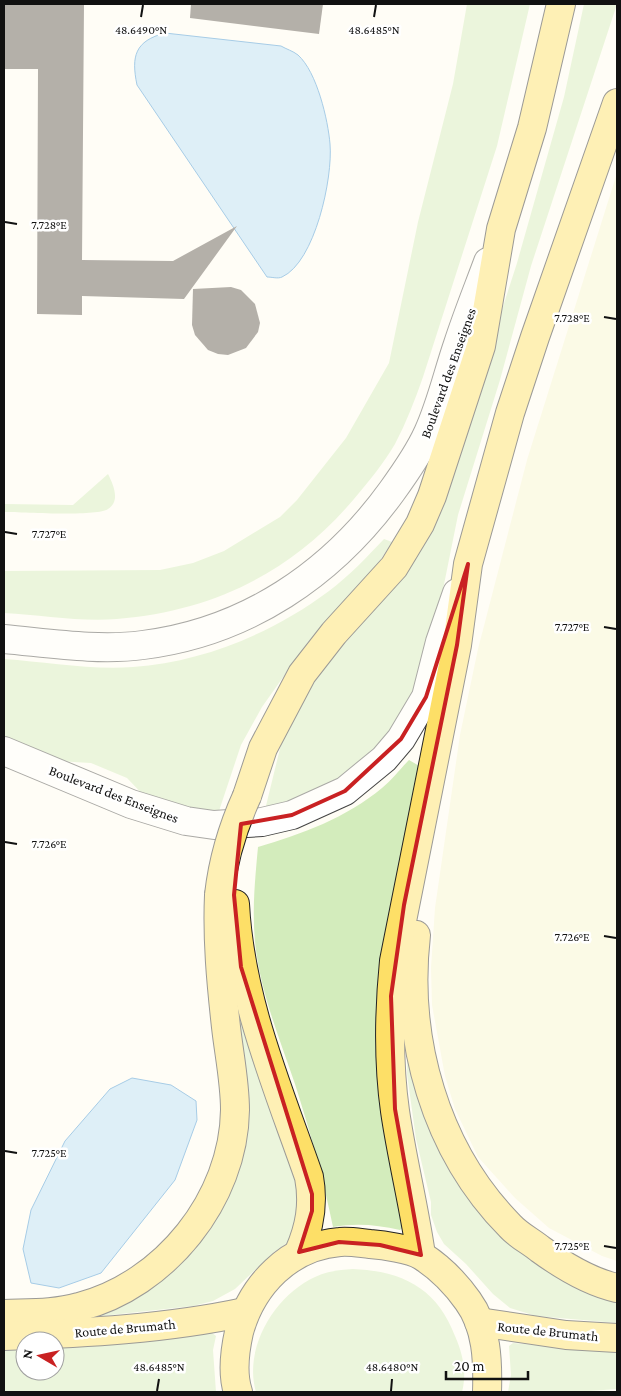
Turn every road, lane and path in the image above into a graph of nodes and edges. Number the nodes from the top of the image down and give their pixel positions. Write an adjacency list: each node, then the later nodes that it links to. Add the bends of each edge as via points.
1 (561, 4): 3 (main road, via 536,110)
2 (617, 103): 4 (main road, via 535,337)
3 (501, 229): 5 (street, Boulevard des Enseignes, via 428,433 380,508 342,551 317,573 259,611 209,631 143,645 77,646); 8 (main road, bridge, via 481,346 432,496 420,524 394,567 302,674 276,721 223,862)
4 (468, 564): 6 (main road, via 457,645); 7 (street, Boulevard des Enseignes, via 440,642 426,697 416,716 401,739 365,776 318,805 262,822 214,825 186,821 131,804)
5 (4, 639)
6 (441, 724): 10 (main road, via 404,905 390,996 395,1110); 11 (main road, via 412,964 413,998 425,1072 436,1108 466,1171 511,1227 557,1262)
7 (4, 751)
8 (227, 895): 9 (main road, via 250,1004 309,1177 312,1211); 13 (main road, via 219,962 235,1109 228,1157 205,1211 166,1259 109,1297 78,1308)
9 (300, 1252): 10 (main road, via 339,1242 380,1245); 12 (main road, via 268,1275)
10 (420, 1255): 14 (main road, via 469,1301)
11 (617, 1288)
12 (245, 1312): 15 (main road, Route de Brumath, via 137,1328); 17 (main road, via 235,1349)
13 (4, 1314)
14 (479, 1322): 16 (main road, Route de Brumath, via 566,1335); 18 (main road, via 488,1359)
15 (4, 1336)
16 (617, 1338)
17 (238, 1392)
18 (487, 1392)

